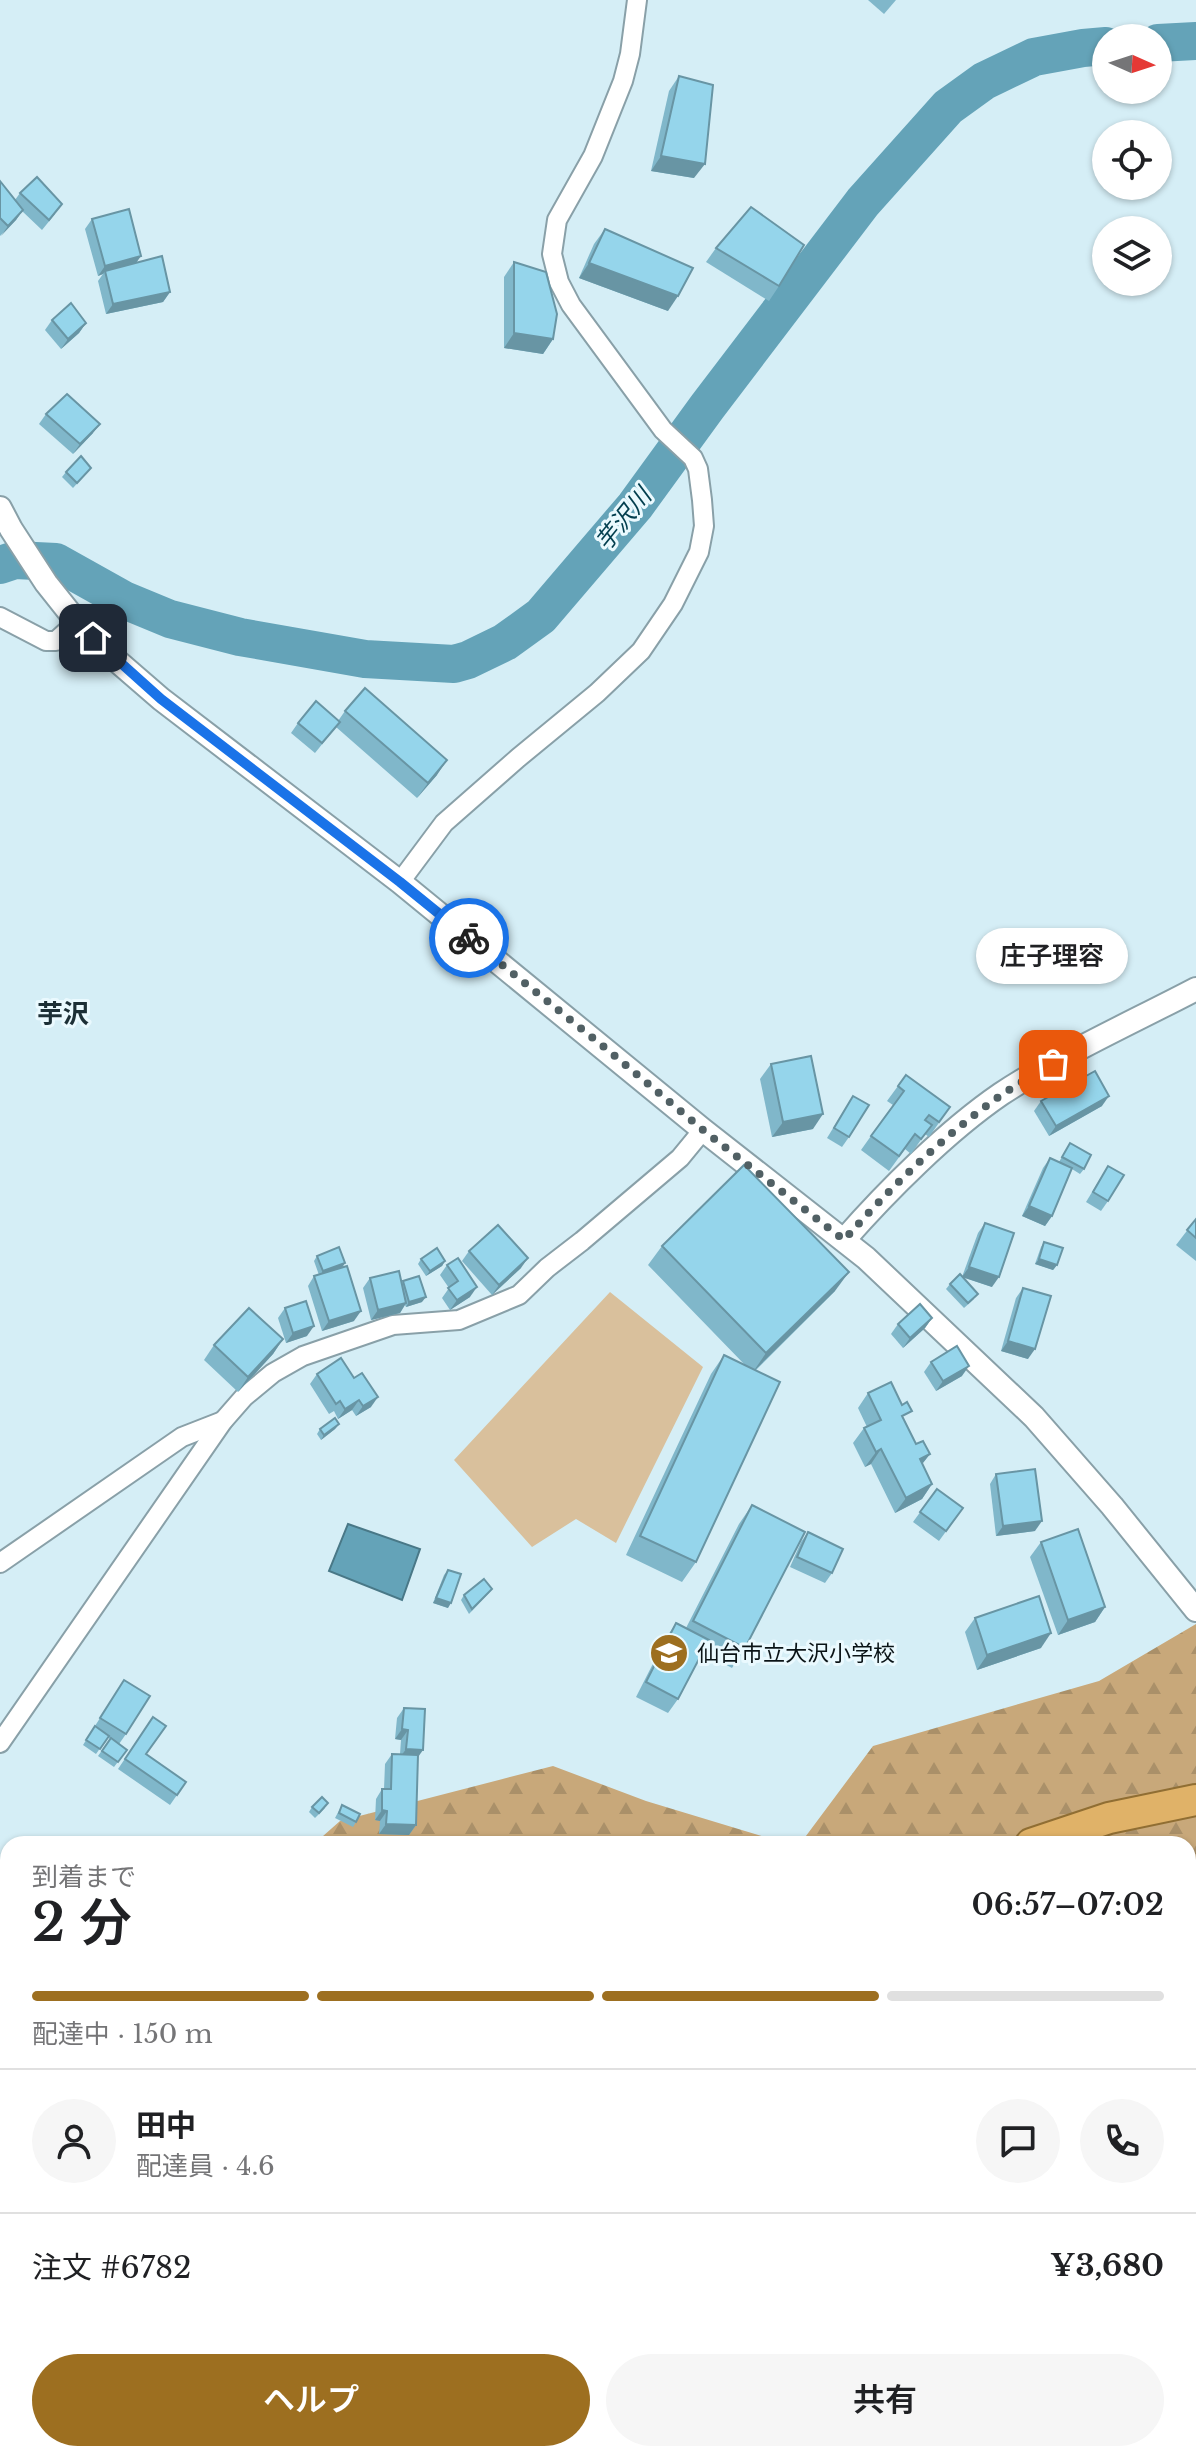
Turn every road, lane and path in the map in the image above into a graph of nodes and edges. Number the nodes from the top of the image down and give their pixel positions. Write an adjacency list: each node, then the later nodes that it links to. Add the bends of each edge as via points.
1 (637, 0): 5 (street, via 623,81 593,156 557,220 552,254 571,305 663,430 693,458 704,526 699,552 641,651 444,823)
2 (0, 508): 4 (street)
3 (0, 617): 4 (street, via 46,641 56,641)
4 (77, 622): 5 (street, via 161,699)
5 (400, 882): 7 (street)
6 (1196, 989): 8 (street, via 1001,1095 949,1136)
7 (703, 1130): 8 (street); 9 (street, via 680,1158 519,1295 459,1320 393,1325 303,1356 273,1373)
8 (844, 1240): 11 (street, via 1034,1417)
9 (223, 1421): 10 (street, via 182,1437); 12 (street)
10 (0, 1563)
11 (1196, 1610)
12 (0, 1743)
13 (1196, 1800): 14 (highway, via 1109,1818)
14 (1055, 1836)

